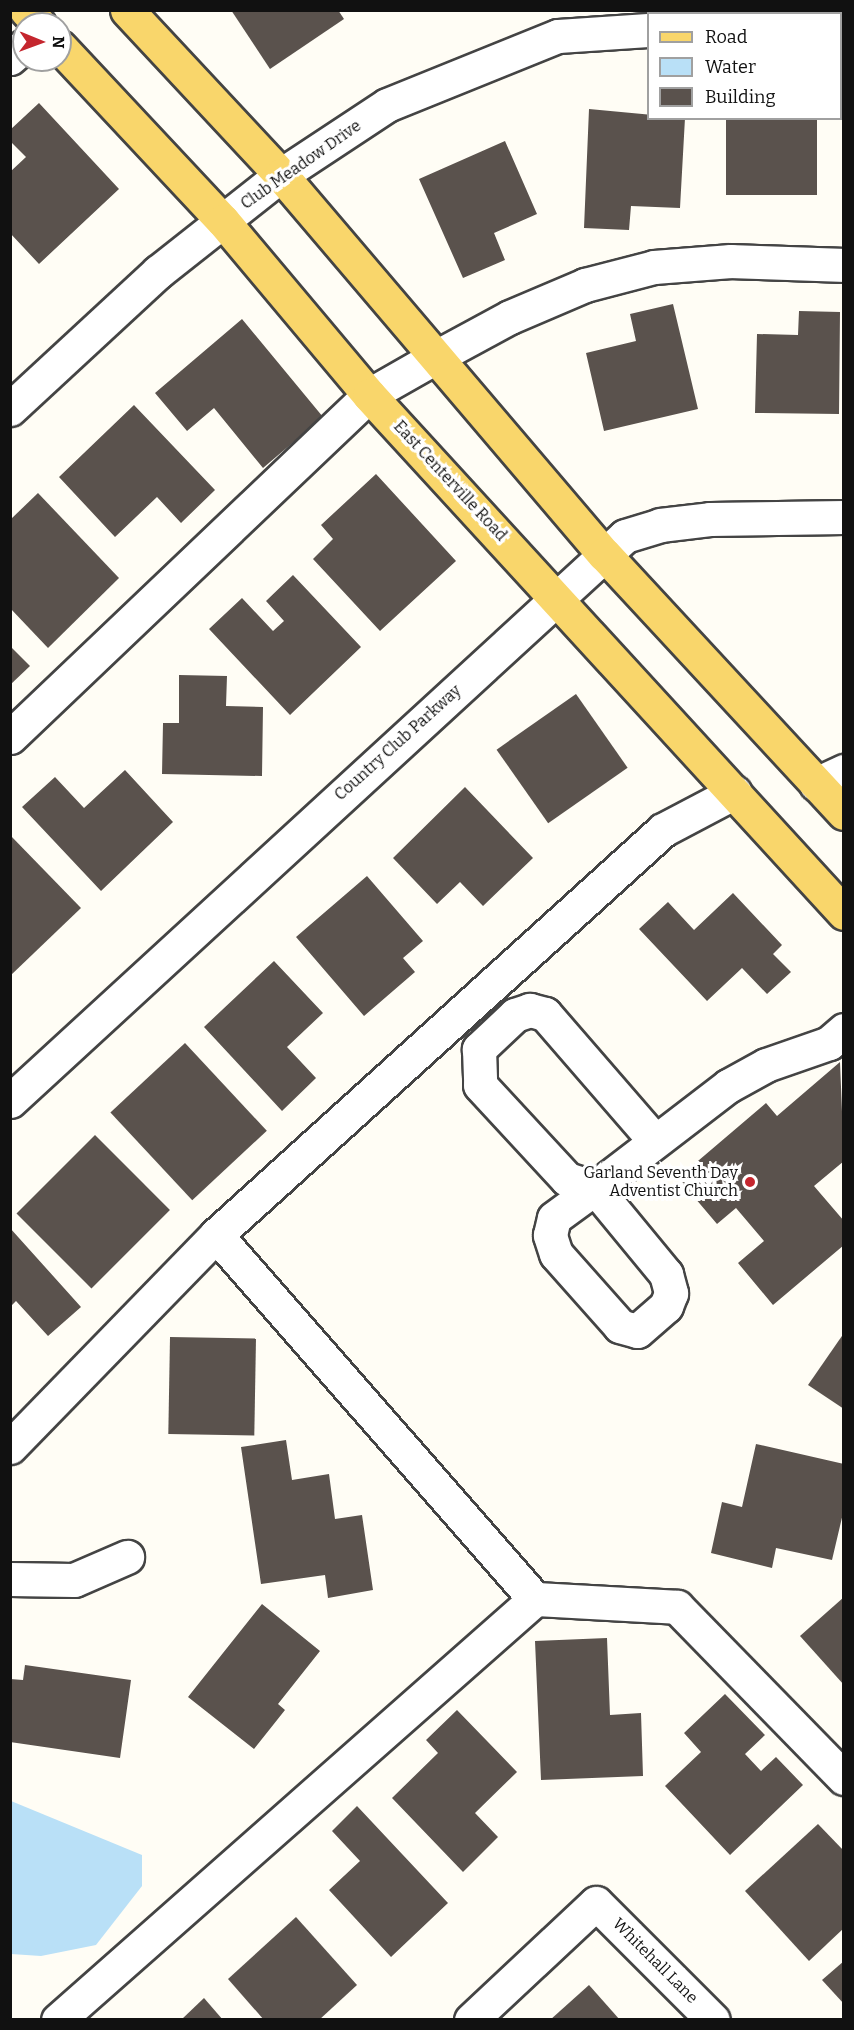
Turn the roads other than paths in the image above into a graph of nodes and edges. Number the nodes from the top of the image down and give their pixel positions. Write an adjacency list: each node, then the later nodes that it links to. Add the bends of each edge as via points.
1 (127, 10): 4 (main road)
2 (647, 30): 4 (street, Club Meadow Drive, via 558,36 461,72 387,105)
3 (72, 59): 5 (main road, East Centerville Road)
4 (281, 175): 5 (street, Club Meadow Drive); 7 (main road)
5 (223, 221): 8 (main road, East Centerville Road); 9 (street, Club Meadow Drive, via 158,272)
6 (843, 264): 7 (street, via 731,261 654,267 585,285 510,317)
7 (436, 357): 8 (street); 11 (main road)
8 (369, 395): 12 (main road, East Centerville Road); 13 (street)
9 (10, 409)
10 (843, 517): 11 (street, Country Club Parkway, via 710,519 660,525 625,536)
11 (604, 554): 12 (street, Country Club Parkway); 14 (main road)
12 (560, 600): 15 (main road, East Centerville Road); 19 (street, Country Club Parkway, via 438,705)
13 (10, 737)
14 (830, 777): 16 (main road)
15 (735, 792): 17 (main road, East Centerville Road); 21 (street, via 663,830)
16 (843, 813)
17 (843, 913)
18 (843, 1030): 20 (street, via 829,1043 766,1065 728,1086)
19 (10, 1101)
20 (655, 1141): 20 (street, via 595,1188 567,1179 480,1086 479,1049 515,1015 530,1010 545,1014)
21 (216, 1235): 22 (street); 25 (street)
22 (10, 1447)
23 (127, 1557): 24 (street, via 74,1580)
24 (10, 1579)
25 (535, 1599): 26 (street, via 677,1607); 27 (street)
26 (843, 1778)
27 (58, 2019)
28 (471, 2019): 29 (street, Whitehall Lane, via 596,1903)
29 (713, 2019)

